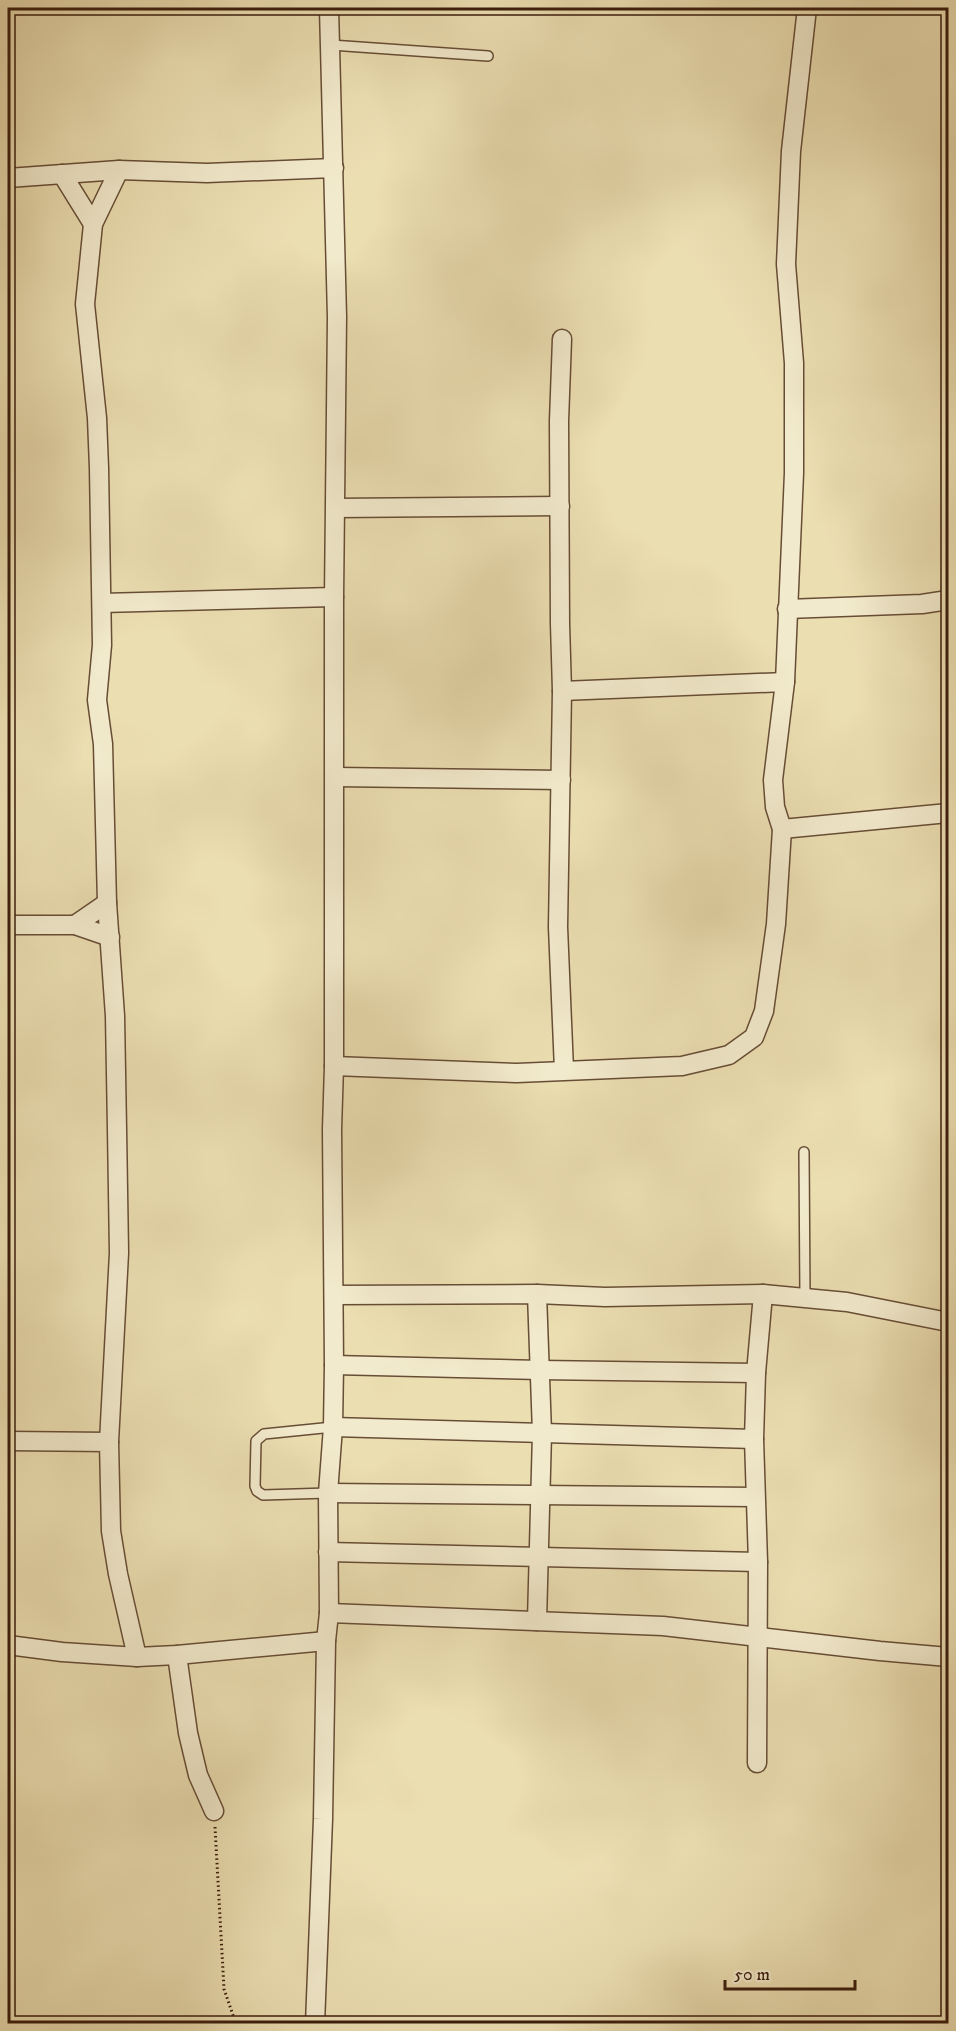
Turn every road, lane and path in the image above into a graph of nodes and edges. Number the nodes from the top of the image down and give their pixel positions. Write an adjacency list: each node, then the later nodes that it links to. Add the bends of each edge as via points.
1 (329, 8): 3 (street)
2 (807, 8): 16 (street, via 791,151 786,264 794,363 794,473)
3 (331, 45): 4 (lane); 5 (street)
4 (488, 56)
5 (334, 168): 6 (street, via 207,173); 12 (street)
6 (119, 170): 7 (street); 9 (street)
7 (62, 174): 8 (street); 9 (street)
8 (8, 178)
9 (93, 224): 15 (street, via 85,304 97,418)
10 (562, 339): 11 (street)
11 (560, 506): 12 (street); 18 (street)
12 (336, 508): 13 (street)
13 (334, 597): 15 (street); 19 (street)
14 (948, 600): 16 (street)
15 (102, 603): 23 (street, via 97,700 103,744)
16 (787, 609): 17 (street)
17 (785, 682): 18 (street); 22 (street, via 773,780)
18 (562, 691): 20 (street)
19 (334, 777): 20 (street); 27 (street)
20 (561, 780): 28 (street, via 558,927)
21 (948, 813): 22 (street)
22 (782, 829): 28 (street, via 776,924 764,1011 754,1037 729,1055 682,1066)
23 (107, 903): 25 (street); 26 (street)
24 (8, 925): 25 (street)
25 (75, 925): 26 (street)
26 (110, 938): 42 (street, via 119,1253)
27 (334, 1066): 28 (street, via 517,1073); 32 (street)
28 (564, 1070)
29 (804, 1152): 33 (lane)
30 (537, 1294): 31 (street); 32 (street); 36 (street)
31 (763, 1294): 33 (street); 37 (street)
32 (334, 1295): 35 (street)
33 (805, 1298): 34 (street, via 847,1302)
34 (948, 1322)
35 (334, 1365): 36 (street); 38 (street)
36 (540, 1370): 37 (street); 39 (street)
37 (756, 1372): 40 (street)
38 (333, 1427): 39 (street); 43 (street); 43 (lane, via 264,1434 256,1441 255,1486 262,1495)
39 (542, 1433): 40 (street); 44 (street)
40 (754, 1439): 45 (street)
41 (8, 1442): 42 (street)
42 (109, 1442): 55 (street, via 111,1531)
43 (328, 1493): 44 (street); 46 (street)
44 (541, 1496): 45 (street); 47 (street)
45 (755, 1497): 48 (street)
46 (328, 1552): 47 (street); 49 (street)
47 (539, 1557): 48 (street); 50 (street)
48 (758, 1562): 51 (street)
49 (329, 1613): 50 (street); 52 (street)
50 (537, 1621): 51 (street, via 663,1626)
51 (758, 1636): 56 (street); 57 (street)
52 (326, 1641): 54 (street); 60 (street)
53 (8, 1645): 55 (street)
54 (177, 1655): 55 (street); 58 (street, via 198,1775)
55 (137, 1657)
56 (948, 1657)
57 (757, 1764)
58 (214, 1810): 59 (path, via 224,1989)
59 (236, 2024)
60 (315, 2024)

